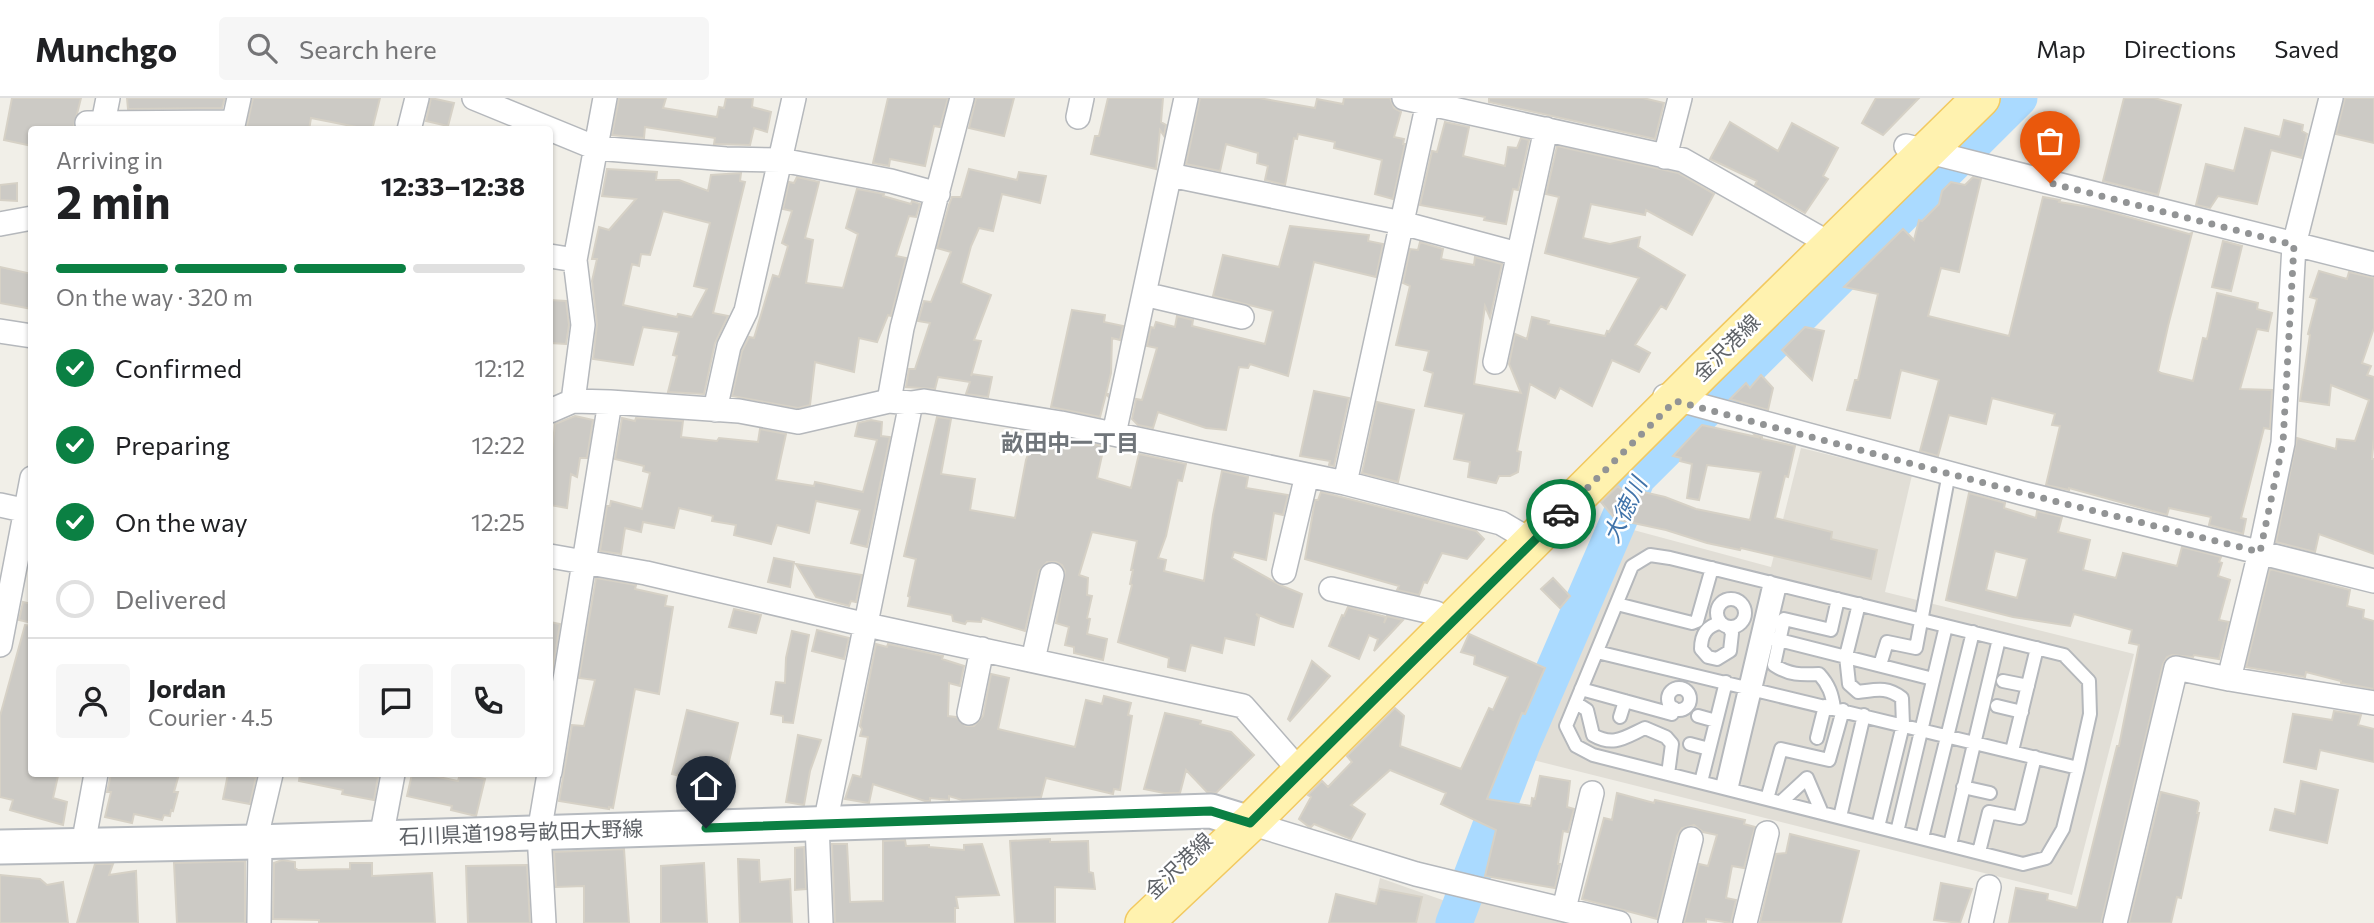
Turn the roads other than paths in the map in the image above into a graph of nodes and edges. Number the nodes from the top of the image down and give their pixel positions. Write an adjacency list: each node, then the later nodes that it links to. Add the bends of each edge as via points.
1 (108, 98): 15 (street, via 95,123)
2 (239, 98): 16 (street)
3 (417, 98): 17 (street)
4 (474, 98): 18 (street)
5 (605, 98): 21 (street)
6 (794, 98): 24 (street)
7 (962, 98): 26 (street)
8 (1186, 98): 25 (street)
9 (1404, 98): 14 (street)
10 (1680, 98): 23 (street)
11 (1952, 98): 22 (main road, 金沢港線)
12 (1981, 98): 22 (main road, 金沢港線)
13 (2331, 98): 31 (street)
14 (1429, 101): 20 (street); 28 (street)
15 (145, 126)
16 (233, 126)
17 (410, 126)
18 (542, 126)
19 (553, 130): 21 (street)
20 (1546, 130): 23 (street); 32 (street)
21 (596, 148): 24 (street); 34 (street)
22 (1937, 154): 30 (main road, 金沢港線); 31 (street)
23 (1665, 157): 30 (street, via 1683,160)
24 (780, 160): 26 (street); 46 (street, via 746,311 729,346)
25 (1170, 175): 28 (street); 36 (street)
26 (938, 194): 43 (street, via 902,328)
27 (28, 219): 29 (street)
28 (1402, 223): 32 (street); 50 (street)
29 (0, 224)
30 (1824, 240): 44 (main road, 金沢港線)
31 (2294, 245): 35 (street); 54 (street, via 2283,443)
32 (1518, 254): 40 (street)
33 (553, 257): 34 (street)
34 (575, 260): 41 (street, via 583,325)
35 (2374, 264)
36 (1144, 294): 37 (street); 47 (street)
37 (1242, 317)
38 (0, 331): 39 (street)
39 (28, 335)
40 (1494, 362)
41 (573, 401): 42 (street); 45 (street)
42 (610, 402): 46 (street); 56 (street)
43 (900, 402): 46 (street, via 798,422); 47 (street, via 937,403); 72 (street)
44 (1686, 403): 48 (street); 53 (main road, 金沢港線)
45 (553, 410)
46 (715, 410)
47 (1114, 434): 49 (street)
48 (1949, 473): 54 (street); 70 (lane)
49 (1307, 475): 50 (street); 58 (street)
50 (1345, 483): 53 (street, via 1501,523)
51 (0, 505): 52 (street)
52 (28, 511): 59 (street)
53 (1524, 539): 69 (main road, 金沢港線)
54 (2260, 552): 62 (street); 89 (street)
55 (553, 556): 56 (street)
56 (586, 562): 72 (street); 114 (street)
57 (1713, 568): 61 (lane); 67 (lane, via 1650,555 1632,566); 71 (lane, via 1697,621)
58 (1284, 572)
59 (6, 573): 79 (street)
60 (1052, 575): 86 (street)
61 (1740, 575): 63 (lane); 65 (lane)
62 (2374, 581)
63 (1775, 584): 66 (lane); 77 (lane); 83 (lane)
64 (1331, 589): 69 (street)
65 (1734, 599): 73 (lane, via 1719,605 1717,615); 73 (lane, via 1744,606 1746,615 1742,624)
66 (1838, 599): 68 (lane); 77 (lane, via 1830,630 1784,619)
67 (1617, 604): 71 (lane); 84 (lane)
68 (1858, 604): 70 (lane); 85 (lane)
69 (1442, 620): 117 (main road, 金沢港線)
70 (1922, 620): 74 (lane); 87 (lane, via 1916,648 1887,642)
71 (1692, 623): 76 (lane)
72 (867, 625): 82 (street); 134 (street)
73 (1725, 625): 76 (lane, via 1709,627); 80 (lane, via 1732,633)
74 (1946, 626): 75 (lane); 88 (lane)
75 (1973, 632): 78 (lane); 109 (lane)
76 (1703, 634): 80 (lane, via 1701,649 1708,657 1726,656)
77 (1773, 638): 85 (lane); 93 (lane); 100 (lane, via 1774,665 1799,675 1819,674 1833,695)
78 (1999, 639): 81 (lane); 111 (lane)
79 (0, 645)
80 (1732, 645): 83 (lane)
81 (2037, 648): 92 (lane); 118 (lane, via 2064,655 2089,681 2090,714)
82 (982, 649): 86 (street); 102 (street)
83 (1754, 650): 93 (lane)
84 (1597, 652): 91 (lane); 94 (lane)
85 (1846, 656): 87 (lane); 107 (lane, via 1849,684 1858,692 1879,688 1902,698)
86 (1033, 660): 117 (street, via 1243,706)
87 (1880, 665): 88 (lane)
88 (1933, 679): 108 (lane)
89 (2229, 680): 97 (street); 158 (street, via 2176,668)
90 (2003, 681): 92 (lane)
91 (1726, 682): 93 (lane); 106 (lane)
92 (2028, 687): 101 (lane)
93 (1750, 688): 100 (lane); 126 (lane)
94 (1581, 689): 95 (lane); 96 (lane)
95 (1625, 701): 99 (lane, via 1672,714); 105 (lane)
96 (1576, 703): 119 (lane, via 1566,726 1576,746 1592,755); 119 (lane, via 1587,710 1593,734 1604,741 1621,740 1645,728 1666,737 1672,744)
97 (2374, 703)
98 (1997, 706): 101 (lane)
99 (1674, 708)
100 (1834, 708): 103 (lane); 110 (lane); 129 (lane, via 1829,760 1781,749)
101 (2022, 712): 115 (lane)
102 (969, 713)
103 (1864, 715): 107 (lane); 132 (lane)
104 (1698, 716): 106 (lane)
105 (1620, 717)
106 (1716, 721): 113 (lane)
107 (1903, 725): 108 (lane); 135 (lane)
108 (1921, 729): 109 (lane); 136 (lane)
109 (1948, 735): 111 (lane); 140 (lane)
110 (1817, 738)
111 (1974, 742): 115 (lane); 125 (lane)
112 (1690, 744): 113 (lane)
113 (1709, 749): 124 (lane)
114 (553, 750)
115 (2012, 751): 116 (lane)
116 (2035, 757): 118 (lane); 146 (lane, via 2020,818 1989,812)
117 (1294, 764): 133 (main road, 金沢港線)
118 (2078, 768): 146 (lane, via 2063,829 2046,858 2022,864)
119 (1668, 774): 124 (lane)
120 (95, 777): 143 (street)
121 (270, 777): 142 (street)
122 (392, 777): 139 (street)
123 (548, 777): 137 (street)
124 (1701, 782): 126 (lane)
125 (1964, 787): 128 (lane); 144 (lane)
126 (1727, 789): 129 (lane)
127 (1592, 793): 148 (street)
128 (1990, 793)
129 (1767, 799): 130 (lane)
130 (1781, 802): 131 (lane); 131 (lane, via 1807,778)
131 (1822, 813): 132 (lane)
132 (1840, 817): 135 (lane)
133 (1240, 819): 134 (main road, 石川県道198号畝田大野線, via 1211,811); 148 (street, via 1416,874); 152 (main road, 金沢港線); 153 (main road, 金沢港線)
134 (821, 824): 137 (main road, 石川県道198号畝田大野線); 151 (street)
135 (1878, 827): 136 (lane)
136 (1897, 832): 140 (lane)
137 (539, 833): 139 (main road, 石川県道198号畝田大野線); 150 (street)
138 (1767, 833): 156 (street)
139 (381, 838): 142 (main road, 石川県道198号畝田大野線)
140 (1922, 838): 144 (lane)
141 (1691, 839): 155 (street)
142 (258, 842): 143 (main road, 石川県道198号畝田大野線); 149 (street)
143 (83, 845): 145 (main road, 石川県道198号畝田大野線)
144 (1950, 845): 146 (lane)
145 (0, 847)
146 (1979, 852)
147 (1989, 887): 157 (street)
148 (1564, 909): 154 (street)
149 (259, 923)
150 (544, 923)
151 (821, 923)
152 (1121, 923)
153 (1144, 923)
154 (1619, 923)
155 (1670, 923)
156 (1745, 923)
157 (1980, 923)
158 (2115, 923)

